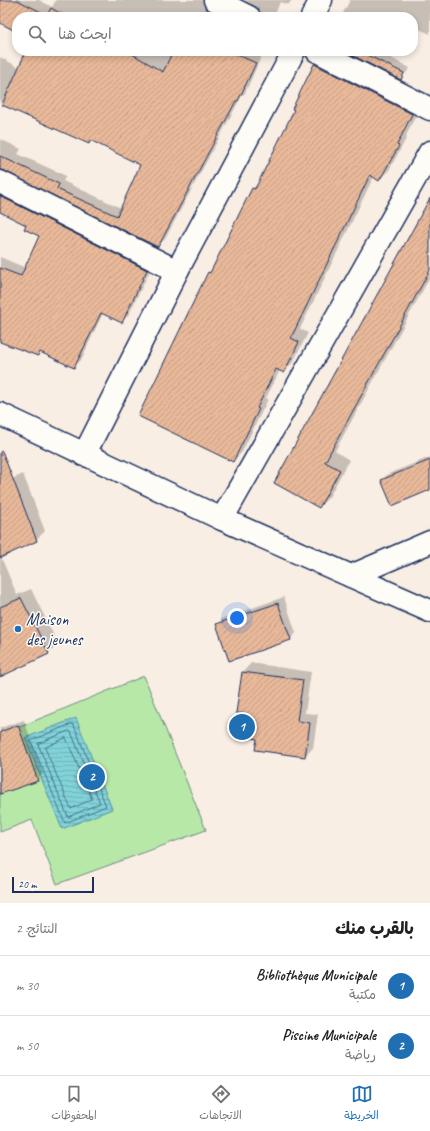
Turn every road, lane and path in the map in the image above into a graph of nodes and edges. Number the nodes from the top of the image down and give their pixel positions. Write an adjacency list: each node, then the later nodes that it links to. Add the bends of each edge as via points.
1 (215, 0): 3 (street)
2 (321, 0): 4 (street)
3 (240, 12)
4 (315, 12)
5 (291, 56): 10 (street)
6 (327, 56): 7 (street)
7 (430, 109)
8 (430, 152): 13 (street)
9 (0, 182): 10 (street)
10 (177, 271): 12 (street)
11 (0, 414): 12 (street)
12 (84, 455): 13 (street)
13 (222, 519): 15 (street)
14 (430, 542): 15 (street)
15 (351, 576): 16 (street)
16 (430, 611)

